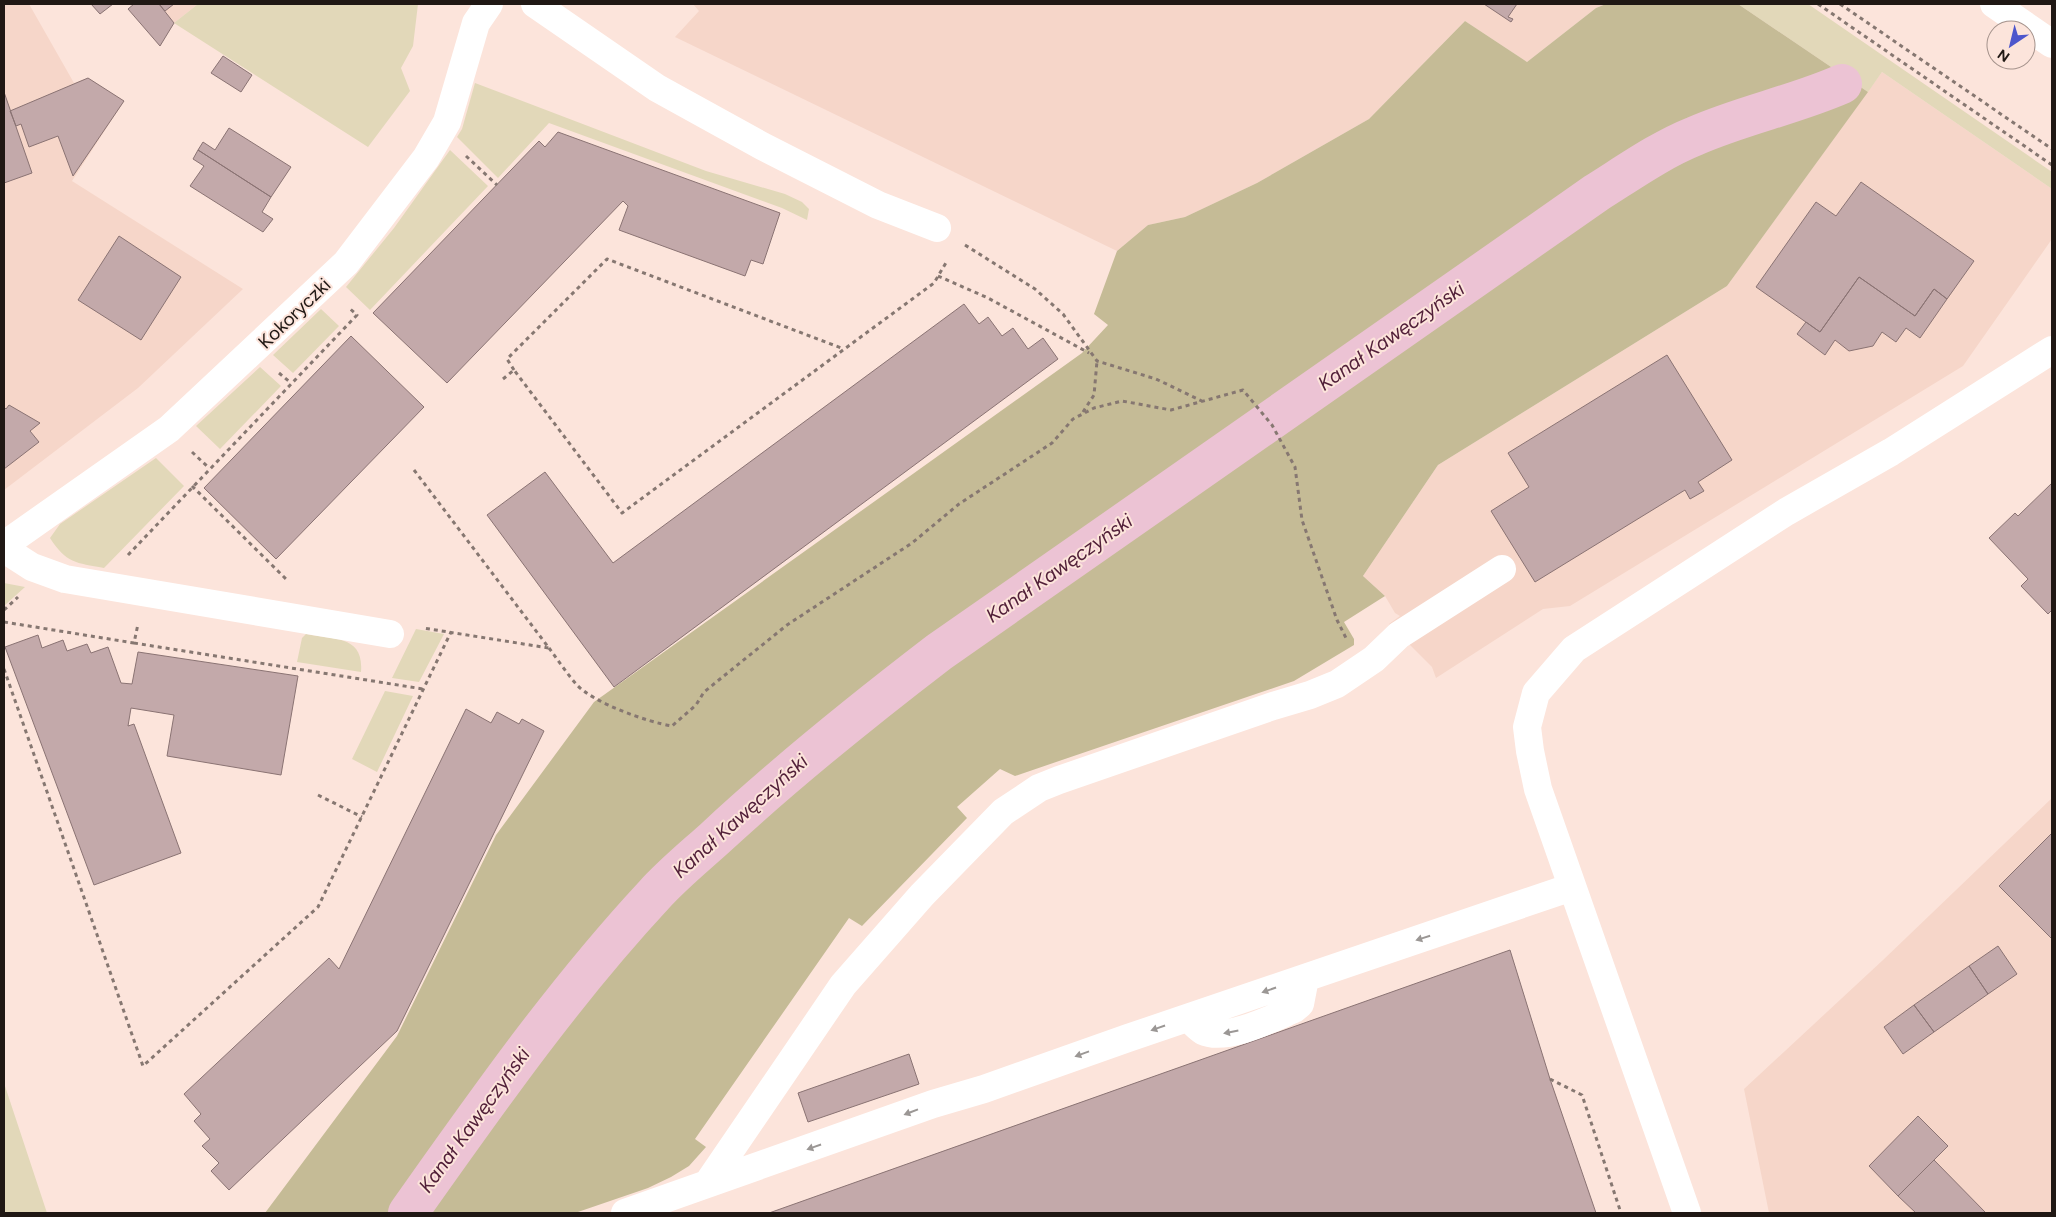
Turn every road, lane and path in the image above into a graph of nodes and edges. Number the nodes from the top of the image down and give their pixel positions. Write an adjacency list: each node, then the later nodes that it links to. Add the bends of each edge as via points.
1 (535, 4): 11 (street, via 656,88 878,205)
2 (1818, 4): 9 (path)
3 (1840, 4): 8 (path)
4 (1994, 4): 6 (street)
5 (478, 10): 7 (street, Kokoryczki, via 447,122)
6 (2052, 44)
7 (441, 132): 10 (path); 14 (street, Kokoryczki, via 382,219)
8 (2052, 149)
9 (2052, 165)
10 (497, 185)
11 (937, 228): 17 (path, via 1036,289 1063,314)
12 (938, 276): 17 (path, via 988,298)
13 (934, 283): 15 (path)
14 (325, 284): 24 (path, via 357,315); 25 (street, Kokoryczki, via 168,429)
15 (844, 349): 19 (path, via 607,259 507,359); 19 (path, via 622,513)
16 (2052, 350): 40 (street, via 1891,452 1786,512 1574,649 1536,694 1527,727 1538,789)
17 (1090, 353): 18 (path)
18 (1097, 361): 21 (path, via 1156,379); 22 (path, via 1094,395)
19 (514, 370): 20 (path)
20 (503, 380)
21 (1204, 402): 22 (path, via 1171,410 1122,401); 35 (path, via 1243,390 1272,425 1294,467 1302,520 1337,620)
22 (1083, 414): 34 (path, via 1073,419 1052,443 959,504 912,543 787,625 704,692 696,705 672,726 655,723 589,695 576,684)
23 (414, 470): 34 (path)
24 (192, 486): 27 (path); 28 (path)
25 (4, 547): 28 (street, via 32,567 65,579)
26 (1502, 569): 35 (street, via 1399,635)
27 (291, 584)
28 (100, 585): 29 (street)
29 (144, 592): 32 (street); 33 (path)
30 (4, 622): 33 (path)
31 (451, 632): 32 (path, via 395,623); 34 (path); 37 (path)
32 (390, 634)
33 (134, 643): 37 (path)
34 (549, 648)
35 (1362, 667): 42 (street, via 1337,684 1310,696 1039,788 1003,812 843,985)
36 (4, 670): 39 (path, via 143,1066 318,907)
37 (423, 689): 39 (path)
38 (318, 795): 39 (path)
39 (362, 817)
40 (1572, 888): 42 (street, one-way to 42); 45 (street)
41 (1550, 1079): 44 (path, via 1582,1095)
42 (708, 1183): 43 (street)
43 (625, 1213)
44 (1621, 1213)
45 (1687, 1213)

